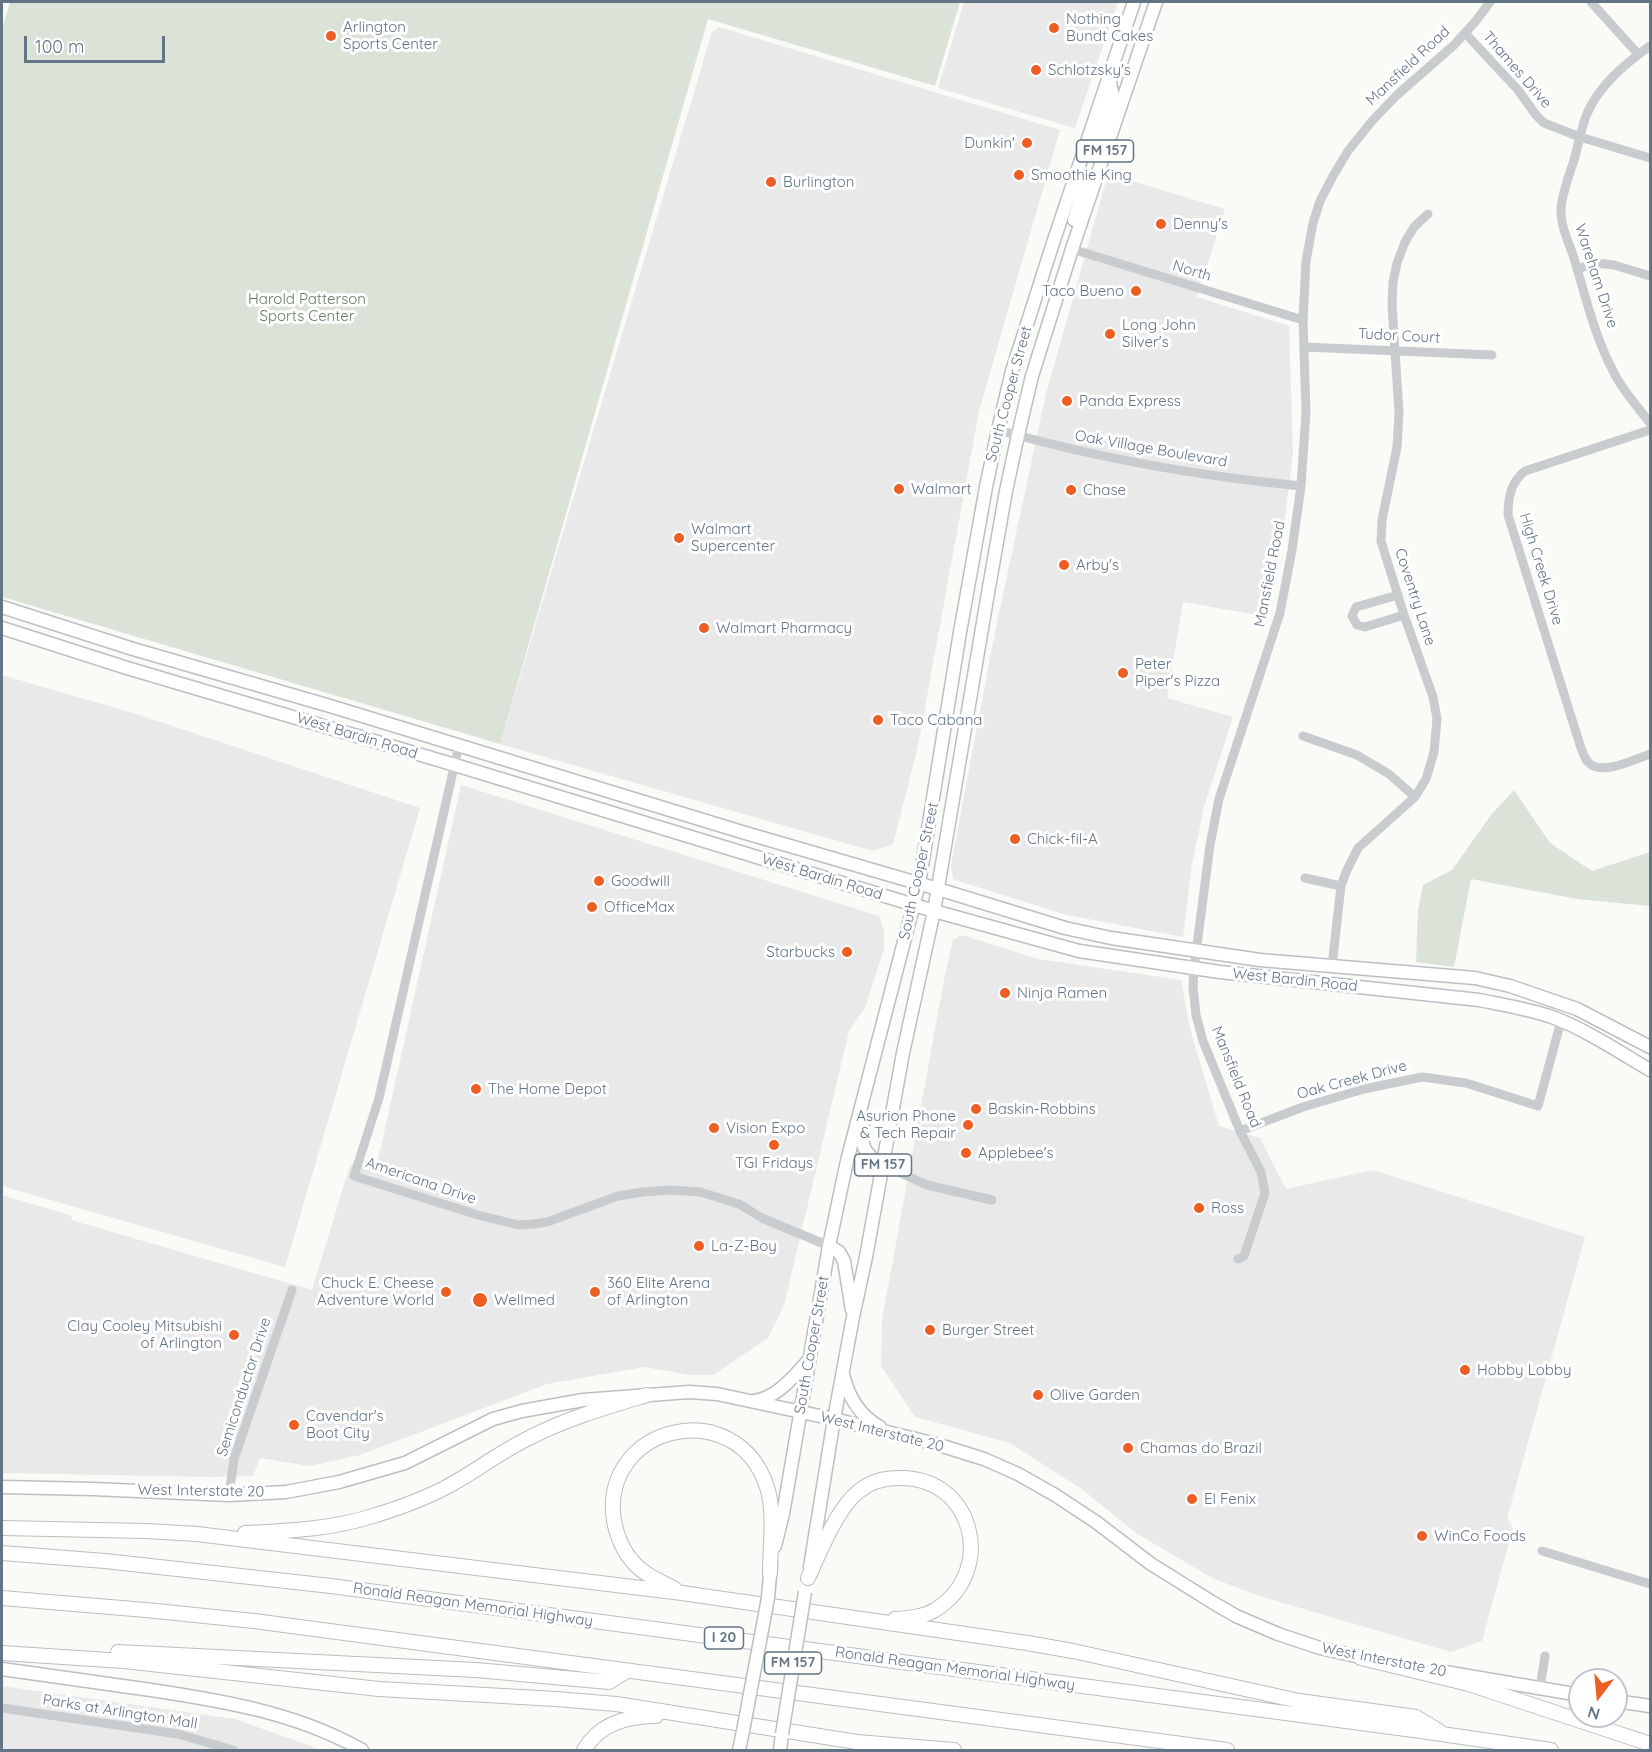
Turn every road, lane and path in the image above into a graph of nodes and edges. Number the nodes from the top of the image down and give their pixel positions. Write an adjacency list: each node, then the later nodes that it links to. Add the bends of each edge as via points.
1 (1134, 2): 8 (main road, South Cooper Street / FM 157)
2 (1156, 2): 11 (main road, South Cooper Street / FM 157)
3 (1490, 2): 5 (street, Mansfield Road)
4 (1591, 2): 7 (street)
5 (1465, 33): 9 (street, Thames Drive, via 1544,123); 17 (street, Mansfield Road, via 1372,121 1333,176 1313,223 1306,261)
6 (1650, 46): 7 (street, Wareham Drive)
7 (1638, 54): 9 (street, Wareham Drive, via 1595,99)
8 (1109, 76): 11 (main road, via 1113,96 1096,145 1097,157); 12 (main road, South Cooper Street / FM 157)
9 (1580, 137): 10 (street, Thames Drive); 15 (street, Wareham Drive, via 1561,210)
10 (1650, 158)
11 (1102, 161): 14 (main road, South Cooper Street / FM 157)
12 (1075, 178): 14 (main road, via 1084,187 1071,227); 22 (main road, South Cooper Street / FM 157, via 1012,371)
13 (1428, 214): 19 (street, Coventry Lane, via 1414,227 1396,263 1392,305)
14 (1073, 247): 17 (street, North); 24 (main road, South Cooper Street / FM 157, via 1032,376)
15 (1577, 268): 16 (street, via 1596,263); 21 (street, Wareham Drive, via 1613,372)
16 (1650, 276)
17 (1303, 320): 18 (street, Mansfield Road)
18 (1304, 347): 19 (street, Tudor Court); 25 (street, Mansfield Road, via 1306,412)
19 (1395, 351): 20 (street, Tudor Court); 26 (street, Coventry Lane, via 1397,447 1381,541)
20 (1492, 355)
21 (1650, 423)
22 (998, 430): 24 (street, Oak Village Boulevard); 40 (main road, South Cooper Street / FM 157)
23 (1650, 430): 34 (street, High Creek Drive, via 1525,471 1513,484 1508,504 1508,515 1587,762 1606,769)
24 (1018, 436): 25 (street, Oak Village Boulevard, via 1123,461); 42 (main road, South Cooper Street / FM 157)
25 (1300, 486): 45 (street, Mansfield Road, via 1280,613 1220,799)
26 (1398, 595): 28 (street, Coventry Lane); 28 (street, via 1356,607 1352,616 1356,625 1365,627)
27 (2, 607): 30 (main road, West Bardin Road)
28 (1404, 615): 36 (street, Coventry Lane, via 1437,719 1434,752 1426,779)
29 (2, 628): 31 (main road, West Bardin Road)
30 (133, 649): 31 (main road); 33 (main road, West Bardin Road)
31 (127, 668): 35 (main road, West Bardin Road)
32 (1303, 736): 36 (street, via 1357,755 1389,774)
33 (459, 746): 35 (street, Americana Drive); 37 (main road, West Bardin Road)
34 (1650, 754)
35 (454, 765): 38 (main road, West Bardin Road); 55 (street, Americana Drive, via 379,1098 354,1176 519,1225 547,1221 618,1196 671,1190 700,1192 739,1204)
36 (1415, 797): 41 (street, Coventry Lane, via 1358,848)
37 (682, 814): 38 (main road); 40 (main road, West Bardin Road)
38 (677, 833): 43 (main road, West Bardin Road)
39 (1305, 878): 41 (street)
40 (919, 884): 42 (main road, West Bardin Road); 43 (main road, South Cooper Street / FM 157)
41 (1341, 886): 46 (street, Coventry Lane)
42 (938, 889): 44 (main road, South Cooper Street / FM 157); 45 (main road, West Bardin Road, via 1065,928)
43 (914, 905): 44 (main road, West Bardin Road); 51 (main road, South Cooper Street / FM 157)
44 (934, 911): 47 (main road, West Bardin Road, via 1079,951); 53 (main road, South Cooper Street / FM 157)
45 (1195, 951): 46 (main road, West Bardin Road); 47 (street, Mansfield Road)
46 (1332, 966): 49 (main road, West Bardin Road, via 1475,978 1510,986 1577,1009)
47 (1194, 968): 48 (main road, West Bardin Road, via 1479,1000); 52 (street, Mansfield Road, via 1196,1015 1203,1041)
48 (1561, 1021): 50 (main road, West Bardin Road); 52 (street, Oak Creek Drive, via 1538,1106 1466,1083 1422,1077 1303,1107)
49 (1650, 1047)
50 (1650, 1070)
51 (869, 1077): 53 (main road, via 861,1138 865,1152); 55 (main road, South Cooper Street / FM 157)
52 (1240, 1131): 56 (street, Mansfield Road, via 1261,1172 1265,1193 1245,1256)
53 (883, 1165): 54 (street, via 927,1185); 58 (main road, South Cooper Street / FM 157)
54 (992, 1200)
55 (829, 1246): 58 (main road, via 844,1261); 59 (main road, South Cooper Street / FM 157)
56 (1238, 1259)
57 (292, 1290): 67 (street, Semiconductor Drive, via 234,1459)
58 (853, 1317): 60 (main road, South Cooper Street / FM 157)
59 (809, 1360): 62 (main road, via 778,1391); 63 (main road, South Cooper Street / FM 157)
60 (843, 1372): 64 (main road, South Cooper Street / FM 157); 65 (main road, via 856,1406 870,1421)
61 (647, 1395): 62 (main road, West Interstate 20, via 689,1392); 67 (main road, West Interstate 20, via 583,1400 522,1411 493,1419 405,1463 339,1482 285,1492); 69 (highway, via 557,1424 451,1485 375,1516 290,1531)
62 (750, 1402): 63 (main road, West Interstate 20)
63 (800, 1413): 64 (main road, West Interstate 20); 72 (main road, South Cooper Street / FM 157)
64 (834, 1419): 65 (main road, West Interstate 20); 74 (main road, South Cooper Street / FM 157)
65 (891, 1433): 80 (main road, West Interstate 20, via 984,1459 1018,1474 1096,1522 1150,1564 1236,1616 1278,1634)
66 (2, 1487): 67 (main road, West Interstate 20)
67 (229, 1495)
68 (2, 1528): 69 (highway)
69 (197, 1534): 75 (highway)
70 (1542, 1551): 73 (street)
71 (2, 1553): 89 (highway, Ronald Reagan Memorial Highway / I 20, via 331,1586)
72 (770, 1573): 75 (highway, via 771,1500 755,1461 728,1438 704,1431 677,1431 645,1445 628,1462 616,1485 613,1510 623,1549 633,1563); 95 (main road, South Cooper Street / FM 157, bridge)
73 (1650, 1584)
74 (806, 1585): 77 (highway, via 830,1531 858,1492 870,1484 889,1478 924,1481 957,1504 968,1526 971,1558 968,1572 947,1600 934,1611 915,1617); 96 (main road, South Cooper Street / FM 157, bridge)
75 (682, 1593): 77 (highway)
76 (2, 1598): 82 (highway, via 254,1621)
77 (842, 1617): 89 (highway, via 1072,1651 1299,1701 1416,1717)
78 (2, 1651): 82 (highway, via 80,1650 442,1668 609,1682); 88 (highway, via 379,1689 616,1704)
79 (1545, 1656): 83 (street)
80 (1361, 1658): 83 (main road, West Interstate 20); 91 (highway, via 1468,1684)
81 (2, 1669): 93 (main road, via 215,1700 296,1720)
82 (627, 1671): 99 (highway)
83 (1540, 1688): 84 (main road, West Interstate 20)
84 (1568, 1693)
85 (1628, 1703): 86 (main road)
86 (1650, 1706)
87 (2, 1708): 92 (street, Parks at Arlington Mall, via 178,1734)
88 (708, 1718): 90 (highway); 94 (highway, via 648,1716 623,1720 599,1732)
89 (1446, 1735): 100 (highway, Ronald Reagan Memorial Highway / I 20)
90 (857, 1742): 97 (highway); 98 (highway)
91 (1650, 1744)
92 (233, 1750)
93 (362, 1750)
94 (584, 1750)
95 (739, 1750)
96 (780, 1750)
97 (883, 1750)
98 (954, 1750)
99 (1227, 1750)
100 (1551, 1750)

